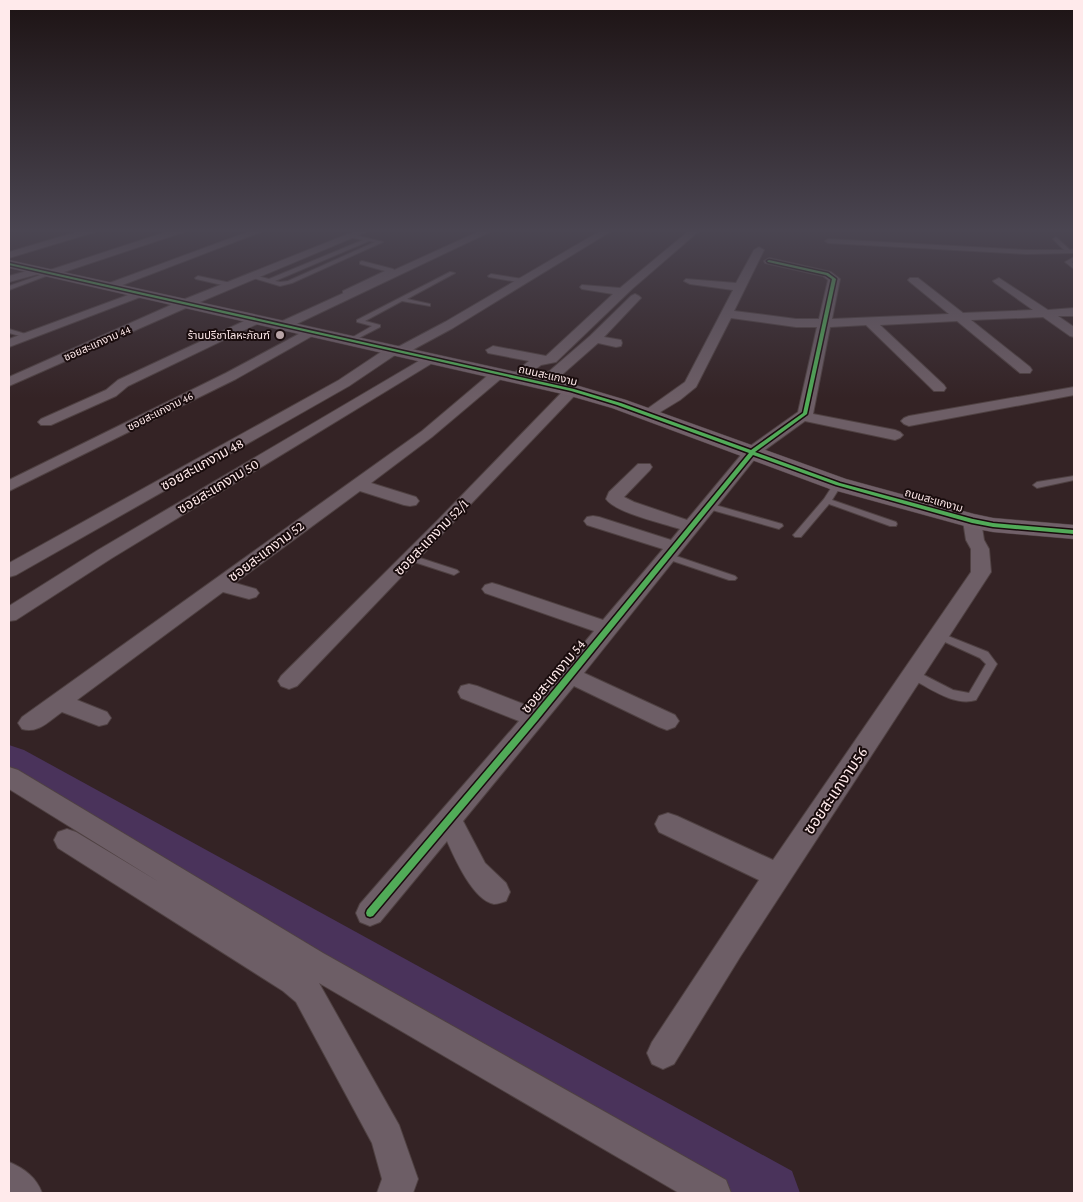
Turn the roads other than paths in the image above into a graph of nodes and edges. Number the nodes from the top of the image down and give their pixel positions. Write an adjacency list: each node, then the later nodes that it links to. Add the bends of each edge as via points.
1 (104, 286): 13 (street, ถนนสะแกงาม)
2 (228, 286): 20 (street, ซอยสะแกงาม 44)
3 (359, 286): 16 (lane)
4 (364, 286): 29 (street)
5 (426, 286): 19 (lane)
6 (514, 286): 39 (street, ซอยสะแกงาม 48, via 449,325)
7 (629, 286): 17 (street, ซอยสะแกงาม 52)
8 (648, 286): 34 (street)
9 (732, 286): 15 (street)
10 (832, 286): 28 (street)
11 (922, 286): 25 (street)
12 (1006, 286): 24 (street)
13 (108, 287): 18 (street, ถนนสะแกงาม)
14 (586, 287): 17 (street)
15 (739, 287): 23 (street)
16 (345, 292)
17 (622, 292): 41 (street, ซอยสะแกงาม 52, via 551,359)
18 (139, 294): 20 (street, ถนนสะแกงาม); 33 (street)
19 (400, 299): 21 (lane); 35 (lane, via 359,321 378,326)
20 (184, 304): 26 (street, ถนนสะแกงาม); 44 (street, ซอยสะแกงาม 44)
21 (428, 305)
22 (1074, 312): 24 (street)
23 (728, 314): 28 (street, via 796,323); 49 (street, via 691,384)
24 (1047, 314): 25 (street); 32 (street)
25 (961, 318): 27 (street); 42 (street)
26 (255, 320): 29 (street, ถนนสะแกงาม); 52 (street)
27 (870, 322): 28 (street); 46 (street)
28 (824, 323): 50 (street)
29 (282, 326): 31 (street, ถนนสะแกงาม)
30 (9, 330): 33 (lane)
31 (310, 332): 35 (street, ถนนสะแกงาม); 59 (street, ซอยสะแกงาม 46, via 231,376)
32 (1074, 333)
33 (27, 336): 36 (street)
34 (594, 339): 37 (street); 45 (street)
35 (349, 341): 39 (street, ถนนสะแกงาม)
36 (9, 343)
37 (616, 343)
38 (492, 350): 41 (street)
39 (395, 351): 40 (street, ถนนสะแกงาม); 73 (street, ซอยสะแกงาม 48, via 344,383)
40 (429, 359): 43 (street, ถนนสะแกงาม); 79 (street, ซอยสะแกงาม 50)
41 (544, 360): 43 (street, ซอยสะแกงาม 52)
42 (1024, 370)
43 (507, 376): 45 (street, ถนนสะแกงาม); 57 (street, ซอยสะแกงาม 52)
44 (9, 382)
45 (543, 384): 47 (street, ถนนสะแกงาม)
46 (939, 388)
47 (572, 390): 49 (street, ถนนสะแกงาม); 72 (street, ซอยสะแกงาม 52/1)
48 (1074, 391): 51 (street)
49 (647, 414): 54 (street, ถนนสะแกงาม)
50 (802, 416): 53 (street); 54 (street, ซอยสะแกงาม 54)
51 (909, 421)
52 (46, 422)
53 (895, 435)
54 (752, 452): 58 (street, ถนนสะแกงาม); 63 (street, ซอยสะแกงาม 54)
55 (644, 467): 67 (street, via 615,499)
56 (1074, 478): 60 (lane)
57 (357, 484): 61 (street); 76 (street, ซอยสะแกงาม 52)
58 (838, 484): 62 (lane); 65 (street, ถนนสะแกงาม)
59 (9, 486)
60 (1036, 486)
61 (410, 501)
62 (827, 501): 66 (lane); 70 (lane)
63 (708, 506): 67 (street, ซอยสะแกงาม 54); 68 (lane)
64 (593, 521): 71 (street)
65 (972, 521): 69 (street, ถนนสะแกงาม); 81 (street, ซอยสะแกงาม56, via 980,549 981,572)
66 (893, 524)
67 (689, 526): 71 (street, ซอยสะแกงาม 54)
68 (779, 526)
69 (1074, 532)
70 (798, 536)
71 (671, 551): 75 (lane); 80 (street, ซอยสะแกงาม 54)
72 (411, 558): 74 (lane); 84 (street, ซอยสะแกงาม 52/1)
73 (9, 571)
74 (454, 572)
75 (732, 578)
76 (220, 585): 78 (street); 86 (street, ซอยสะแกงาม 52)
77 (492, 589): 80 (street)
78 (249, 593)
79 (9, 614)
80 (608, 628): 83 (street, ซอยสะแกงาม 54)
81 (938, 635): 82 (street, ซอยสะแกงาม56); 82 (lane, via 984,655 992,664 972,697 964,698)
82 (912, 674): 95 (street, ซอยสะแกงาม56)
83 (570, 675): 88 (street, ซอยสะแกงาม 54); 89 (street)
84 (289, 681)
85 (469, 692): 88 (street)
86 (60, 702): 87 (street); 90 (street, ซอยสะแกงาม 52)
87 (99, 718)
88 (534, 718): 92 (street, ซอยสะแกงาม 54)
89 (667, 721)
90 (30, 724)
91 (9, 777): 102 (street, via 312,963)
92 (449, 819): 96 (street, via 475,871); 97 (street, ซอยสะแกงาม 54)
93 (668, 824): 95 (street)
94 (67, 840): 101 (street, via 307,992 387,1137 400,1179)
95 (778, 875): 98 (street, ซอยสะแกงาม56)
96 (496, 892)
97 (370, 913)
98 (663, 1053)
99 (9, 1180): 100 (street)
100 (24, 1193)
101 (395, 1193)
102 (713, 1193)

